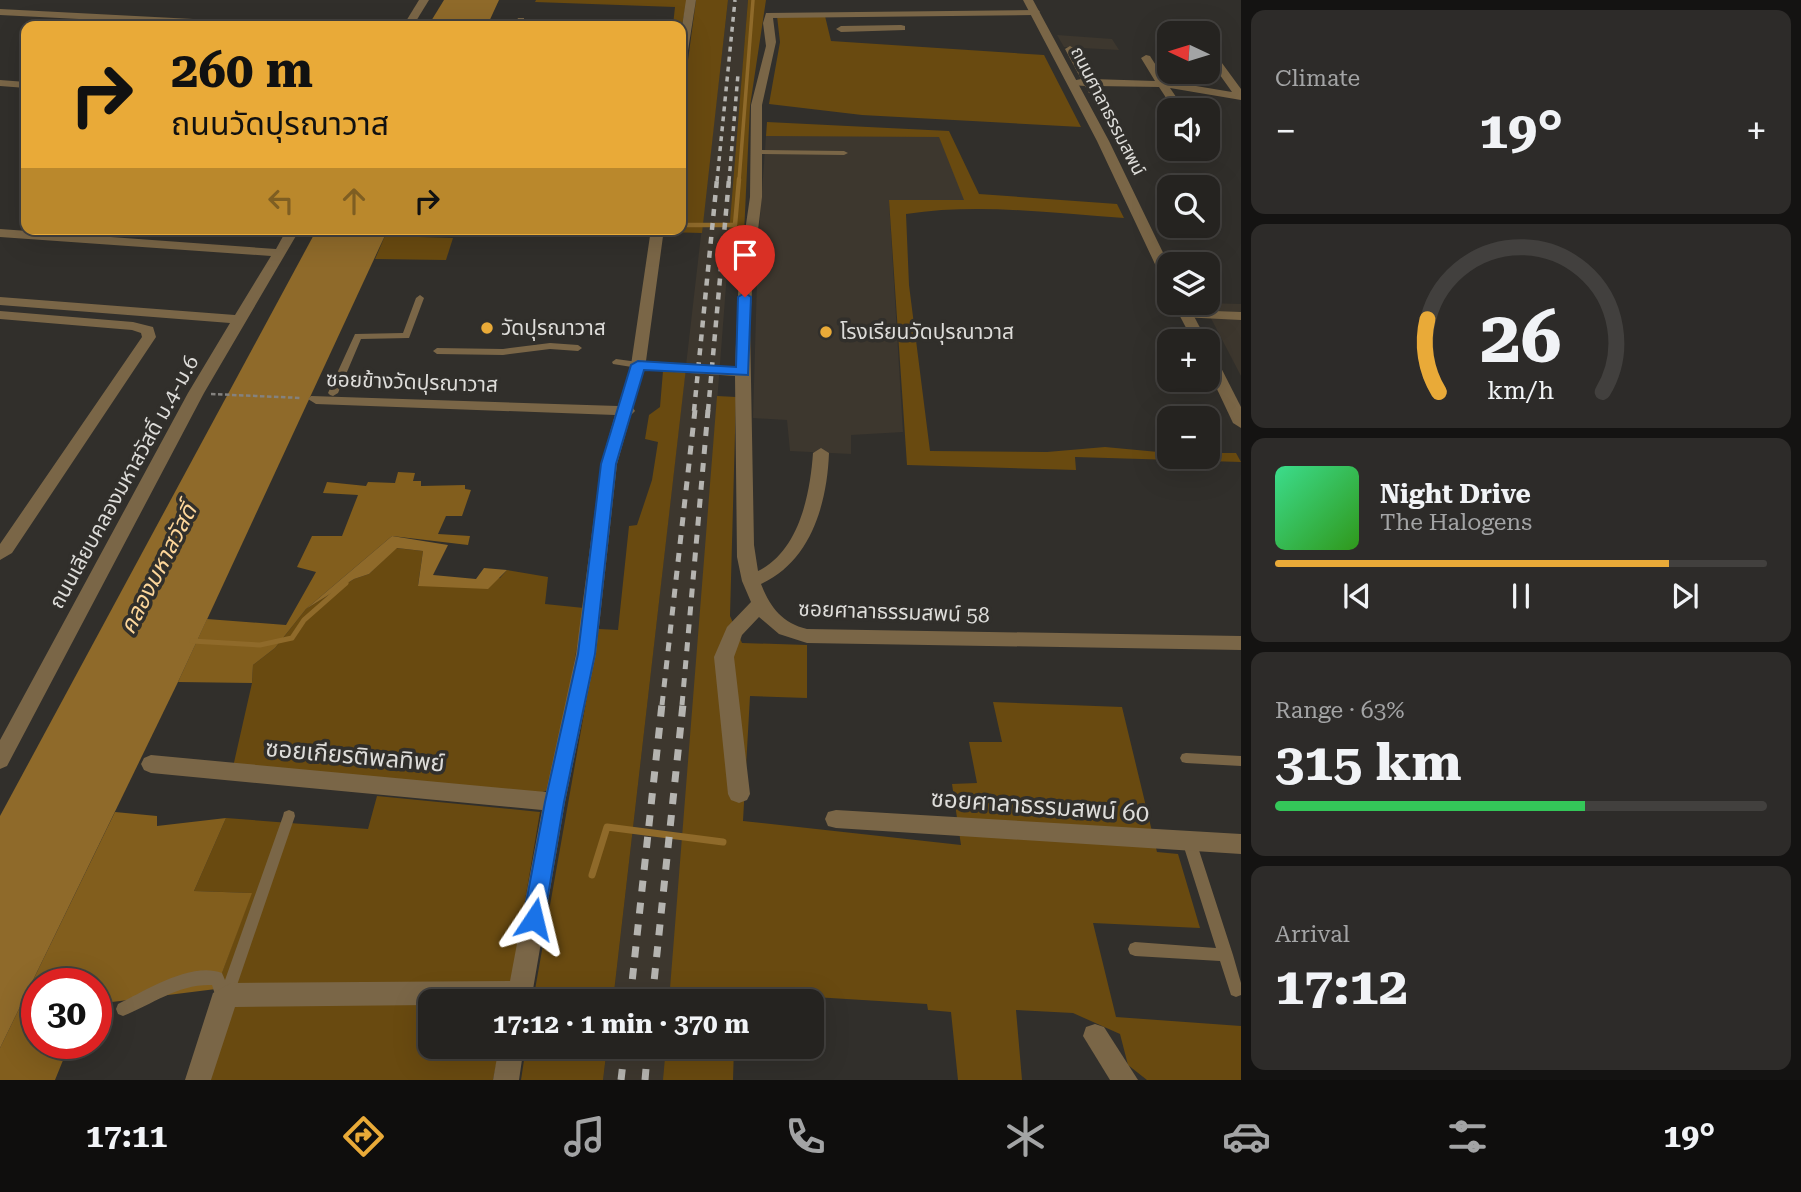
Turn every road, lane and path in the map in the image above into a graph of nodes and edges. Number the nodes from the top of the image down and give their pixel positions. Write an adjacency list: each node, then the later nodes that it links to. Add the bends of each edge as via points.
1 (424, 0): 8 (street)
2 (691, 0): 9 (street)
3 (1028, 0): 6 (street, ถนนศาลาธรรมสพน์)
4 (0, 12): 7 (street)
5 (894, 12): 6 (street); 10 (street); 25 (street, ซอยศาลาธรรมสพน์ 58, via 769,15 772,43 756,111)
6 (1035, 12): 17 (street, ถนนศาลาธรรมสพน์)
7 (173, 21)
8 (411, 21)
9 (686, 21)
10 (901, 28): 11 (street); 12 (street)
11 (841, 29)
12 (907, 40)
13 (1070, 49): 18 (street)
14 (1146, 58): 16 (street)
15 (1220, 68): 23 (street)
16 (1157, 76)
17 (1072, 82): 18 (street); 33 (street, ถนนศาลาธรรมสพน์)
18 (1088, 82): 20 (street); 24 (street)
19 (0, 83): 22 (street)
20 (1157, 83)
21 (1167, 84): 23 (street)
22 (21, 85)
23 (1241, 97)
24 (1114, 128)
25 (757, 152): 26 (lane); 44 (street, ซอยศาลาธรรมสพน์ 58)
26 (844, 153)
27 (0, 233): 28 (street)
28 (21, 234)
29 (28, 235): 32 (street)
30 (290, 235): 32 (street, ถนนเลียบคลองมหาสวัสดิ์ ม.4-ม.6)
31 (657, 235): 43 (street)
32 (280, 253): 39 (street, ถนนเลียบคลองมหาสวัสดิ์ ม.4-ม.6)
33 (1157, 255)
34 (420, 298): 46 (lane, via 406,336 358,336)
35 (0, 301): 39 (street)
36 (1220, 313): 38 (street)
37 (0, 314): 52 (street, via 133,326 148,330 149,337)
38 (1241, 316)
39 (240, 320): 47 (street, ถนนเลียบคลองมหาสวัสดิ์ ม.4-ม.6)
40 (578, 348): 41 (lane)
41 (437, 351)
42 (616, 362): 43 (lane)
43 (638, 365): 44 (street); 49 (street)
44 (743, 372): 53 (street, ซอยศาลาธรรมสพน์ 58, via 744,551)
45 (1220, 380): 50 (street)
46 (333, 393)
47 (202, 394): 48 (path, ซอยข้างวัดปุรณาวาส); 57 (street, ถนนเลียบคลองมหาสวัสดิ์ ม.4-ม.6)
48 (316, 399): 49 (street, ซอยข้างวัดปุรณาวาส)
49 (627, 411): 61 (street, via 609,464 586,654)
50 (1241, 423)
51 (821, 453): 53 (street, via 815,500 793,549 778,568)
52 (0, 554)
53 (751, 581): 54 (street, ซอยศาลาธรรมสพน์ 58)
54 (760, 604): 55 (street, ซอยศาลาธรรมสพน์ 58, via 777,626 807,636); 60 (street, via 734,632 724,657)
55 (1241, 643)
56 (1186, 758): 58 (lane)
57 (0, 760)
58 (1241, 761)
59 (151, 764): 61 (street, ซอยเกียรติพลทิพย์)
60 (739, 794)
61 (554, 802): 68 (street)
62 (289, 816): 71 (lane)
63 (836, 819): 64 (street, ซอยศาลาธรรมสพน์ 60)
64 (1189, 841): 65 (street, ซอยศาลาธรรมสพน์ 60); 67 (lane)
65 (1241, 844)
66 (1135, 950): 67 (lane)
67 (1226, 955): 69 (lane)
68 (521, 989)
69 (1236, 990)
70 (418, 996): 71 (street, via 237,994)
71 (225, 998): 72 (lane, via 217,978 205,976 182,981); 75 (street)
72 (123, 1009)
73 (1095, 1036): 77 (street)
74 (510, 1059): 76 (street)
75 (198, 1080)
76 (506, 1080)
77 (1125, 1080)

